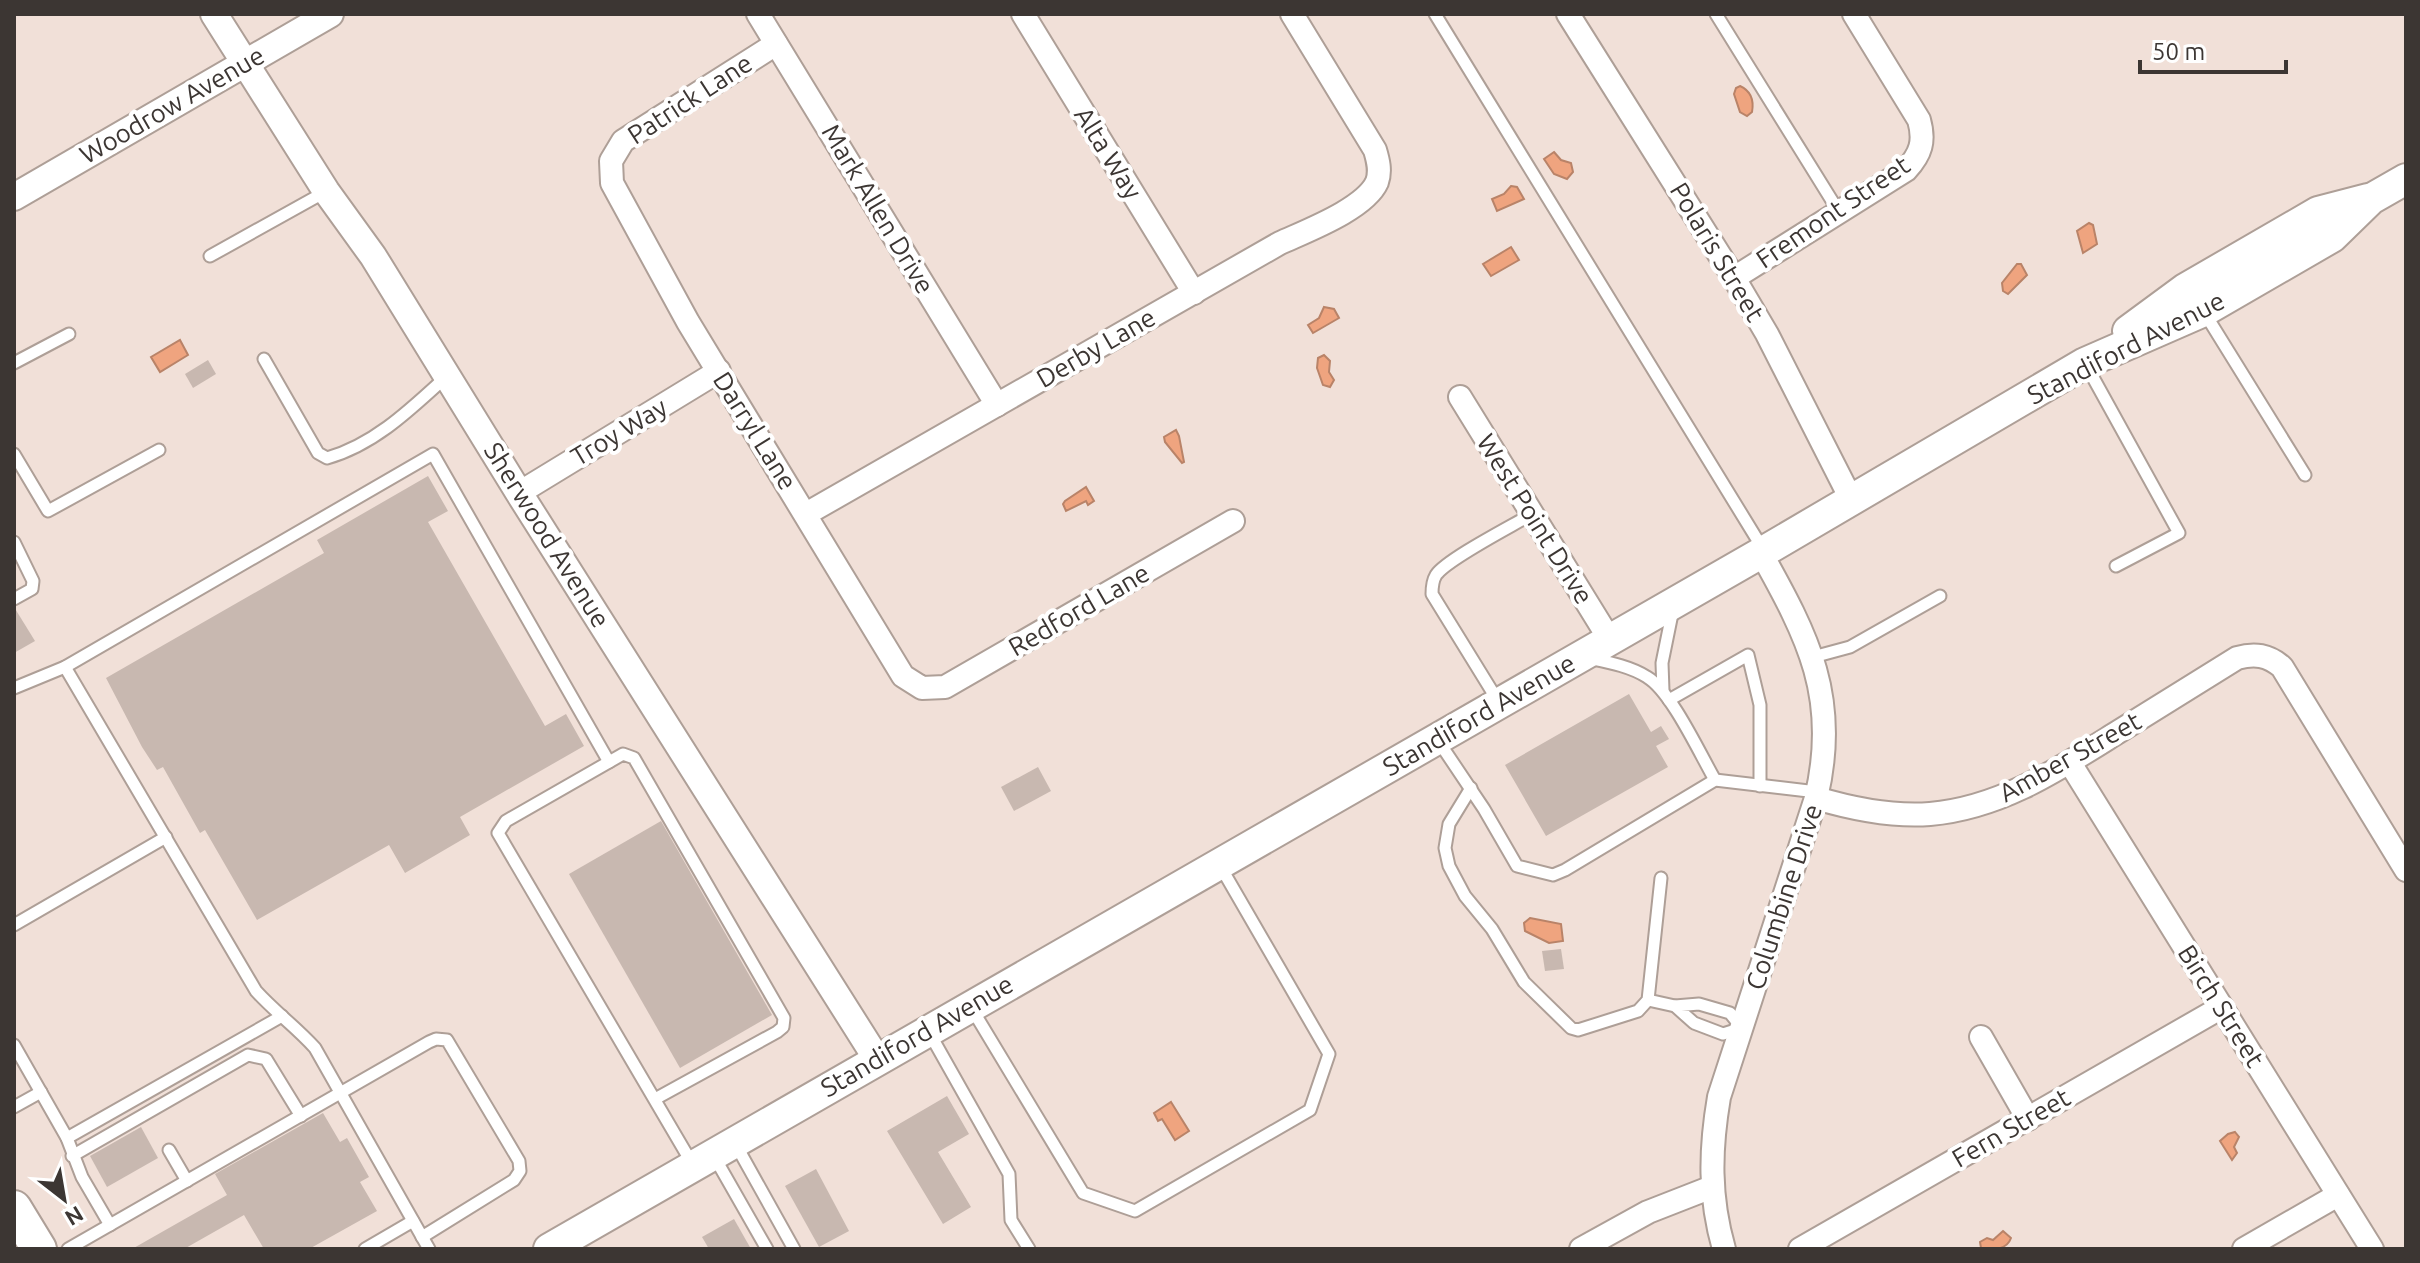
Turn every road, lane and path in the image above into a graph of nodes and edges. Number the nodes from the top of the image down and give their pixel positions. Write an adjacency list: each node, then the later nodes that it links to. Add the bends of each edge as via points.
1 (214, 14): 11 (street, Sherwood Avenue)
2 (330, 14): 11 (street, Woodrow Avenue)
3 (758, 14): 10 (street, Mark Allen Drive)
4 (1023, 14): 20 (street, Alta Way)
5 (1292, 14): 20 (street, Derby Lane, via 1375,150 1378,177 1359,202)
6 (1435, 14): 39 (lane)
7 (1568, 14): 19 (street, Polaris Street)
8 (1716, 14): 17 (lane)
9 (1854, 14): 17 (street, Fremont Street, via 1923,134 1916,159 1906,170)
10 (776, 44): 12 (street, Patrick Lane, via 623,141); 29 (street, Mark Allen Drive)
11 (245, 63): 14 (street, Sherwood Avenue); 15 (street, Woodrow Avenue)
12 (611, 161): 26 (street, Darryl Lane, via 612,183)
13 (2406, 179): 16 (main road, Standiford Avenue)
14 (326, 191): 18 (lane); 27 (street, Sherwood Avenue)
15 (14, 197)
16 (2371, 199): 21 (main road, Standiford Avenue, via 2332,237); 25 (main road, via 2305,219 2185,289)
17 (1839, 212): 19 (street, Fremont Street)
18 (210, 256)
19 (1734, 278): 34 (street, Polaris Street)
20 (1194, 293): 29 (street, Derby Lane)
21 (2204, 311): 25 (main road, Standiford Avenue); 32 (lane)
22 (69, 334): 24 (lane)
23 (264, 359): 27 (lane, via 318,453 327,458 397,422)
24 (14, 363)
25 (2085, 363): 34 (main road, Standiford Avenue); 40 (lane, via 2179,533)
26 (719, 371): 33 (street, Troy Way); 35 (street, Darryl Lane)
27 (447, 376): 33 (street, Sherwood Avenue)
28 (1460, 397): 36 (street, West Point Drive)
29 (997, 405): 35 (street, Derby Lane)
30 (159, 450): 31 (lane, via 48,511)
31 (14, 454)
32 (2305, 475)
33 (519, 493): 73 (street, Sherwood Avenue)
34 (1851, 499): 39 (main road, Standiford Avenue)
35 (806, 514): 49 (street, Darryl Lane, via 903,676)
36 (1532, 514): 44 (street, West Point Drive); 51 (lane, via 1449,563 1432,585 1432,594)
37 (1233, 521): 49 (street, Redford Lane, via 945,687)
38 (14, 542): 42 (lane, via 33,581 32,589)
39 (1762, 552): 43 (main road, Standiford Avenue); 46 (street, Columbine Drive)
40 (2116, 566)
41 (1940, 596): 46 (lane, via 1850,647)
42 (14, 599)
43 (1674, 603): 44 (main road, Standiford Avenue); 50 (lane, via 1662,663)
44 (1610, 640): 45 (main road, Standiford Avenue)
45 (1581, 657): 50 (lane, via 1648,677); 51 (main road, Standiford Avenue)
46 (1813, 657): 58 (street, Columbine Drive, via 1824,720)
47 (65, 667): 48 (lane); 53 (lane, via 433,454); 59 (lane)
48 (14, 688)
49 (922, 688)
50 (1666, 696): 55 (lane); 56 (lane, via 1748,655 1760,705)
51 (1499, 703): 52 (main road, Standiford Avenue)
52 (1437, 739): 57 (lane); 60 (main road, Standiford Avenue)
53 (609, 762): 76 (lane, via 506,821 498,833); 76 (lane, via 623,754 634,758 784,1018 777,1032)
54 (2070, 763): 58 (street, Amber Street, via 1998,799 1930,814 1865,810); 61 (street, Amber Street, via 2237,658 2262,655 2282,667); 67 (street, Birch Street)
55 (1715, 780): 56 (lane); 57 (lane, via 1553,875 1517,866)
56 (1760, 786): 58 (lane)
57 (1471, 788): 64 (lane, via 1449,824 1449,866 1524,982 1578,1030 1638,1011)
58 (1817, 795): 69 (street, Columbine Drive)
59 (166, 837): 63 (lane); 68 (lane, via 256,991)
60 (1218, 864): 65 (main road, Standiford Avenue); 65 (lane, via 1329,1054 1310,1110 1135,1211 1083,1193)
61 (2406, 870)
62 (1661, 878): 64 (lane)
63 (14, 925)
64 (1648, 1000): 66 (lane)
65 (970, 1006): 70 (main road, Standiford Avenue)
66 (1675, 1006): 69 (lane, via 1699,1004 1730,1013); 69 (lane, via 1694,1023 1723,1034)
67 (2222, 1007): 79 (street, Fern Street); 86 (street, Birch Street)
68 (282, 1016): 75 (lane, via 315,1048); 80 (lane)
69 (1742, 1028): 85 (street, Columbine Drive, via 1719,1097)
70 (928, 1030): 73 (main road, Standiford Avenue); 98 (lane, via 1009,1174 1011,1220)
71 (1981, 1037): 79 (street)
72 (14, 1045): 74 (lane)
73 (877, 1059): 82 (main road, Standiford Avenue)
74 (41, 1092): 77 (lane); 80 (lane)
75 (340, 1093): 78 (lane); 88 (lane); 90 (lane, via 436,1039 447,1040 519,1161 514,1180)
76 (655, 1099): 82 (lane)
77 (14, 1107)
78 (301, 1116): 83 (lane, via 266,1059 248,1055); 84 (lane)
79 (2028, 1119): 101 (street, Fern Street)
80 (67, 1138): 83 (lane)
81 (169, 1150): 84 (lane)
82 (713, 1154): 95 (main road, Standiford Avenue); 96 (lane); 97 (lane)
83 (72, 1156): 89 (lane)
84 (187, 1181): 89 (lane)
85 (1712, 1187): 99 (street, via 1648,1212); 100 (street, Columbine Drive)
86 (2338, 1195): 102 (street); 103 (street, Birch Street)
87 (14, 1208): 91 (main road)
88 (413, 1221): 90 (lane); 93 (lane)
89 (110, 1225): 92 (lane)
90 (422, 1237): 94 (lane)
91 (39, 1249)
92 (68, 1249)
93 (365, 1249)
94 (429, 1249)
95 (549, 1249)
96 (767, 1249)
97 (794, 1249)
98 (1029, 1249)
99 (1581, 1249)
100 (1724, 1249)
101 (1800, 1249)
102 (2244, 1249)
103 (2372, 1249)

